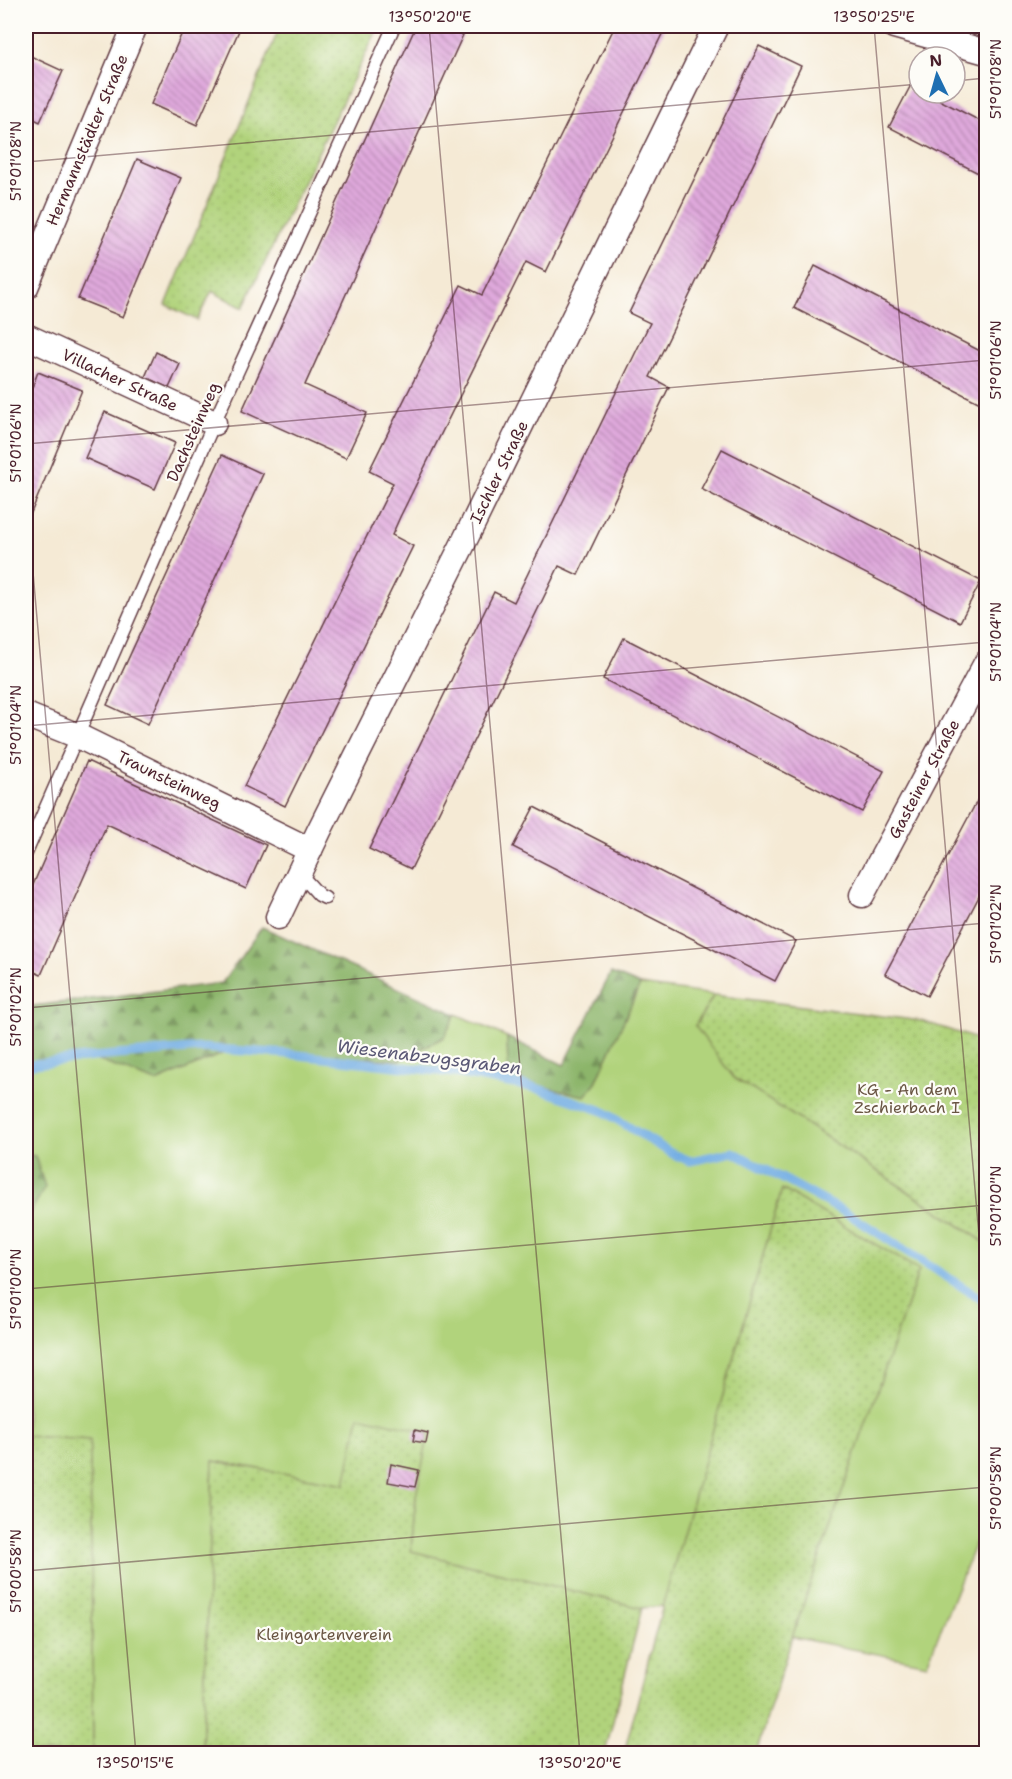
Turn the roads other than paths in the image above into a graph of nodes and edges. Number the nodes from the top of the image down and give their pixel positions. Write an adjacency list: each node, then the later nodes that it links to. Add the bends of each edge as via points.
1 (135, 26): 6 (street, Hermannstädter Straße)
2 (394, 26): 8 (lane, Dachsteinweg)
3 (716, 26): 12 (street, Ischler Straße)
4 (894, 26): 5 (street)
5 (987, 52)
6 (26, 287)
7 (26, 336): 8 (street, Villacher Straße)
8 (214, 423): 11 (lane, Dachsteinweg)
9 (987, 663): 15 (street, Gasteiner Straße)
10 (26, 715): 11 (street, Traunsteinweg)
11 (78, 736): 12 (street, Traunsteinweg); 13 (lane, Dachsteinweg)
12 (310, 850): 14 (street, Ischler Straße)
13 (26, 853)
14 (299, 873): 16 (lane); 17 (street, Ischler Straße)
15 (862, 895)
16 (325, 898)
17 (278, 916)

